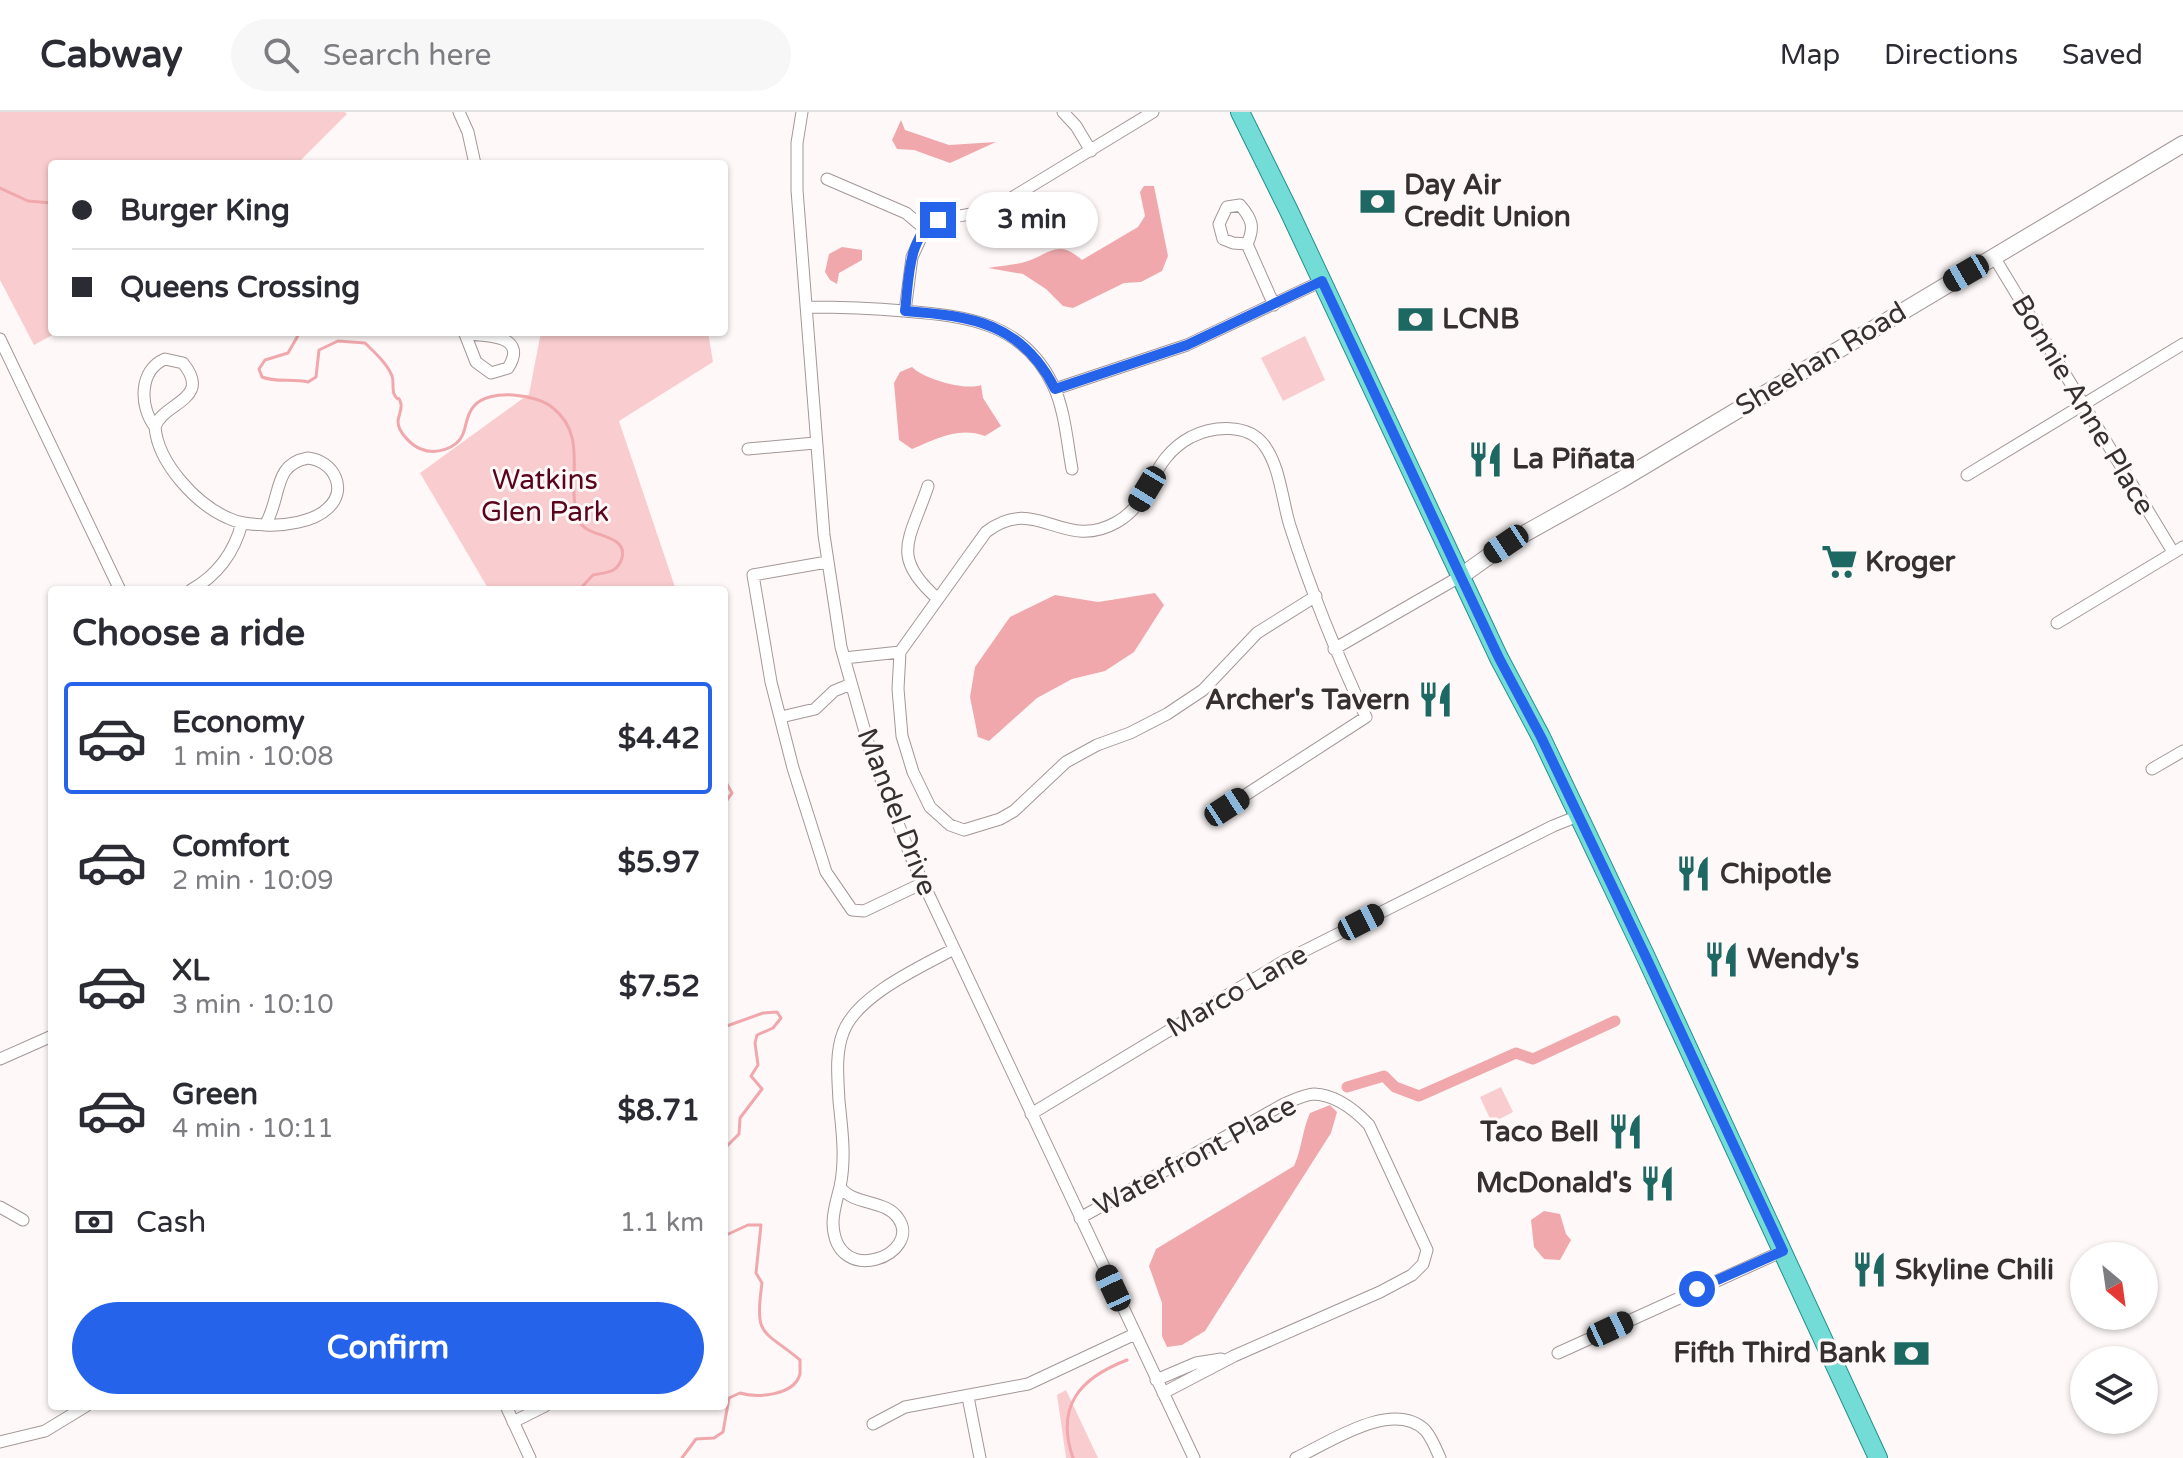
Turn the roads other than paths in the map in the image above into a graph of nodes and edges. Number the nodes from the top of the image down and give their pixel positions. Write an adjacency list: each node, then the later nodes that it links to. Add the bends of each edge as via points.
1 (459, 112): 8 (street)
2 (802, 112): 15 (street, Mandel Drive, via 797,162)
3 (1063, 112): 7 (street)
4 (1153, 112): 7 (street)
5 (1240, 112): 13 (main road)
6 (2183, 144): 12 (street, Sheehan Road)
7 (1091, 151): 10 (street, via 995,208 947,218)
8 (474, 160)
9 (827, 179): 10 (street, via 906,213)
10 (925, 229): 16 (street, via 912,257)
11 (1247, 244): 14 (street)
12 (1994, 257): 22 (street, Bonnie Anne Place); 33 (street, Sheehan Road, via 1506,544)
13 (1322, 281): 14 (street); 33 (main road)
14 (1274, 305): 21 (street, via 1187,345)
15 (806, 307): 16 (street); 24 (street, Mandel Drive)
16 (905, 311): 21 (street, via 961,317 1004,331 1030,351)
17 (466, 336): 18 (street, via 481,367 491,373 508,368 513,358 505,340)
18 (490, 336)
19 (0, 339): 34 (street)
20 (2183, 344): 22 (street)
21 (1055, 389): 26 (street)
22 (2084, 404): 27 (street); 31 (street, Bonnie Anne Place)
23 (155, 427): 23 (street, via 161,415 190,393 191,376 177,360 155,363 145,376 147,414); 29 (street, via 174,472 207,504)
24 (815, 443): 25 (street); 32 (street, Mandel Drive)
25 (748, 449)
26 (1072, 469)
27 (1967, 475)
28 (928, 486): 37 (street, via 906,549 919,582)
29 (242, 523): 30 (street); 35 (street, via 218,570)
30 (265, 525): 30 (street, via 297,522 330,507 338,483 331,468 317,459 293,462 282,475)
31 (2178, 550): 38 (street)
32 (827, 562): 41 (street, Mandel Drive); 43 (street, via 753,575)
33 (1461, 576): 39 (street); 47 (main road)
34 (118, 586)
35 (196, 586)
36 (1316, 596): 37 (street, via 1264,444 1231,428 1211,429 1174,448 1160,462 1135,509 1099,531 1077,533 1015,517 1000,521 986,532); 39 (street); 40 (street, via 1257,633 1203,690 1167,714 1066,762 1014,811 964,830 930,807 913,772 902,736)
37 (938, 599): 40 (street)
38 (2057, 623)
39 (1334, 649): 46 (street, via 1366,717)
40 (900, 652): 41 (street)
41 (844, 658): 42 (street, Mandel Drive)
42 (851, 684): 43 (street, via 815,709); 48 (street, Mandel Drive, via 871,753)
43 (781, 717): 48 (street, via 826,872 852,910 864,911)
44 (2183, 751): 45 (street)
45 (2152, 769)
46 (1227, 807)
47 (1578, 816): 52 (street, Marco Lane, via 1284,961); 57 (main road)
48 (923, 883): 49 (street, Mandel Drive)
49 (954, 949): 52 (street, Mandel Drive); 53 (street, via 879,993 856,1011 842,1034)
50 (48, 1038): 51 (street)
51 (0, 1059)
52 (1031, 1114): 55 (street, Mandel Drive)
53 (840, 1187): 53 (street, via 833,1223 839,1249 866,1261 894,1251 902,1238 898,1217 850,1197)
54 (0, 1207): 56 (street)
55 (1080, 1218): 58 (street, Mandel Drive); 60 (street, Waterfront Place, via 1312,1093 1356,1111 1369,1125 1427,1250 1423,1264 1380,1292)
56 (23, 1220)
57 (1783, 1251): 59 (street); 75 (main road)
58 (1135, 1334): 61 (street, Mandel Drive); 63 (street, via 1028,1384)
59 (1558, 1353)
60 (1234, 1356): 61 (street, Waterfront Place, via 1196,1363); 62 (street, Waterfront Place)
61 (1156, 1380): 62 (street, Mandel Drive)
62 (1163, 1393): 72 (street, Mandel Drive)
63 (968, 1397): 68 (street, via 905,1407); 71 (street)
64 (79, 1410): 69 (street, via 45,1431)
65 (508, 1410): 67 (street)
66 (537, 1410): 67 (street)
67 (513, 1422): 70 (street)
68 (873, 1424)
69 (0, 1442)
70 (530, 1458)
71 (980, 1458)
72 (1194, 1458)
73 (1296, 1458): 74 (street, via 1374,1421 1392,1418 1425,1430)
74 (1440, 1458)
75 (1878, 1458)

